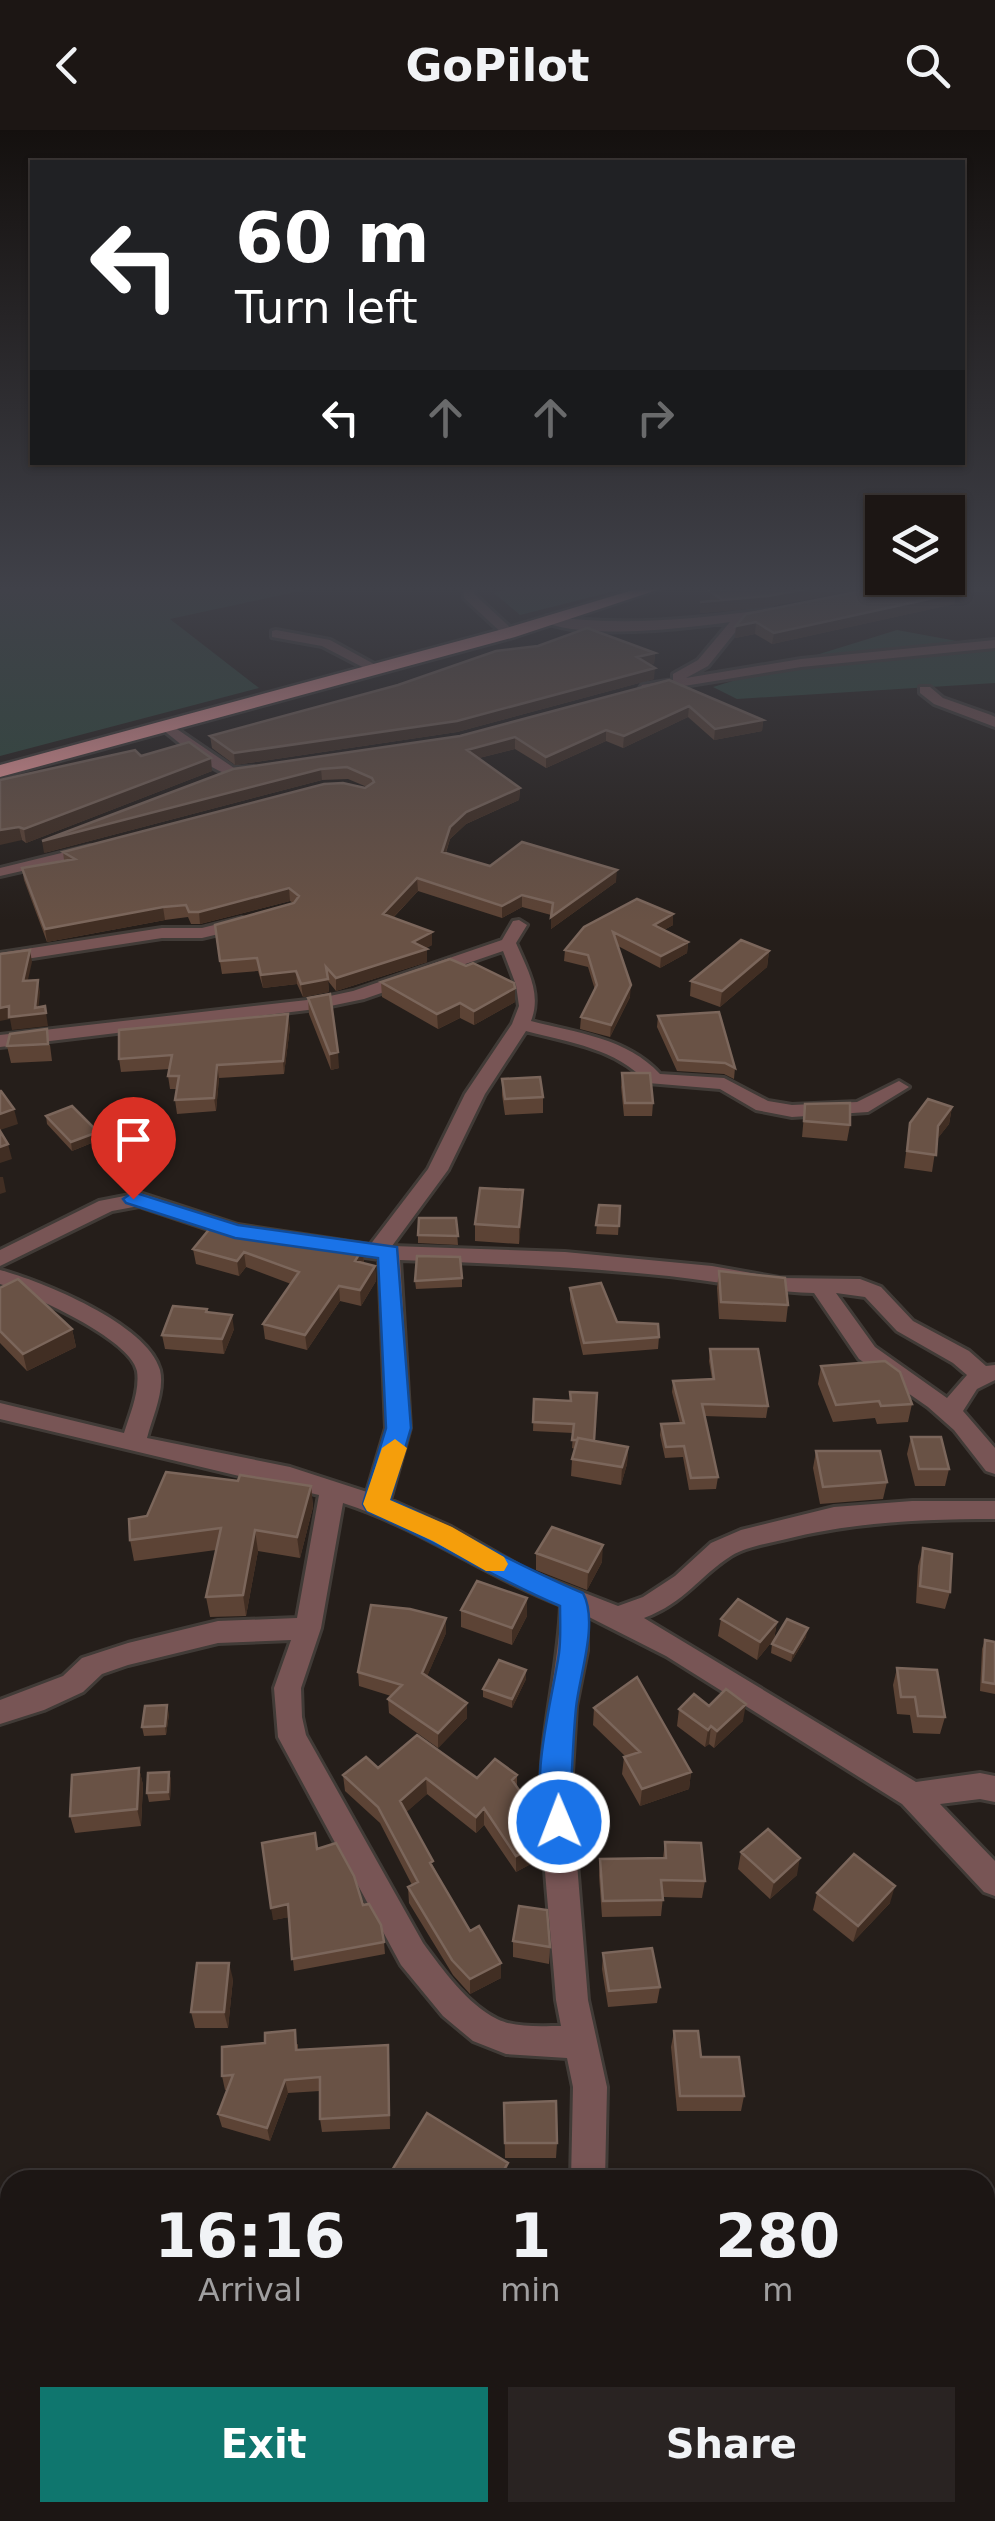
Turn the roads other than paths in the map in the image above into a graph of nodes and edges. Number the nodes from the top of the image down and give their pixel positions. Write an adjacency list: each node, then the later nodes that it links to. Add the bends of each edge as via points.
1 (270, 699): 4 (highway)
2 (933, 699): 3 (street)
3 (995, 723)
4 (168, 727): 6 (highway); 7 (street)
5 (266, 768): 7 (street)
6 (0, 772)
7 (232, 774): 8 (street)
8 (215, 779)
9 (39, 846): 11 (street)
10 (110, 846): 11 (street)
11 (1, 872)
12 (260, 918): 13 (street, via 202,933)
13 (0, 958)
14 (522, 1024): 15 (street, via 528,1006 513,934 358,995 316,1004); 16 (street, via 613,1048 655,1079 724,1084 775,1110 848,1110); 17 (street)
15 (0, 1040)
16 (899, 1087)
17 (382, 1252): 18 (street, via 235,1231 133,1199); 20 (street, via 565,1259); 27 (street, via 398,1428)
18 (0, 1259)
19 (0, 1277): 24 (street, via 29,1285 109,1330 145,1359 149,1372)
20 (822, 1287): 21 (street, via 866,1288 906,1326); 23 (street, via 868,1353)
21 (989, 1374): 23 (street, via 968,1383)
22 (0, 1411): 24 (street)
23 (950, 1413): 25 (street)
24 (134, 1444): 26 (street)
25 (995, 1465)
26 (332, 1490): 27 (street); 31 (street)
27 (376, 1504): 29 (street)
28 (995, 1510): 30 (street, via 834,1517 741,1540 652,1604)
29 (574, 1600): 30 (street); 36 (street, via 556,1789)
30 (618, 1617): 34 (street)
31 (308, 1628): 32 (street, via 218,1632 128,1654); 36 (street, via 284,1706 292,1737 412,1954 485,2030)
32 (0, 1712)
33 (995, 1789): 34 (street)
34 (912, 1794): 35 (street)
35 (995, 1882)
36 (580, 2042): 37 (street, via 590,2087)
37 (588, 2170)

